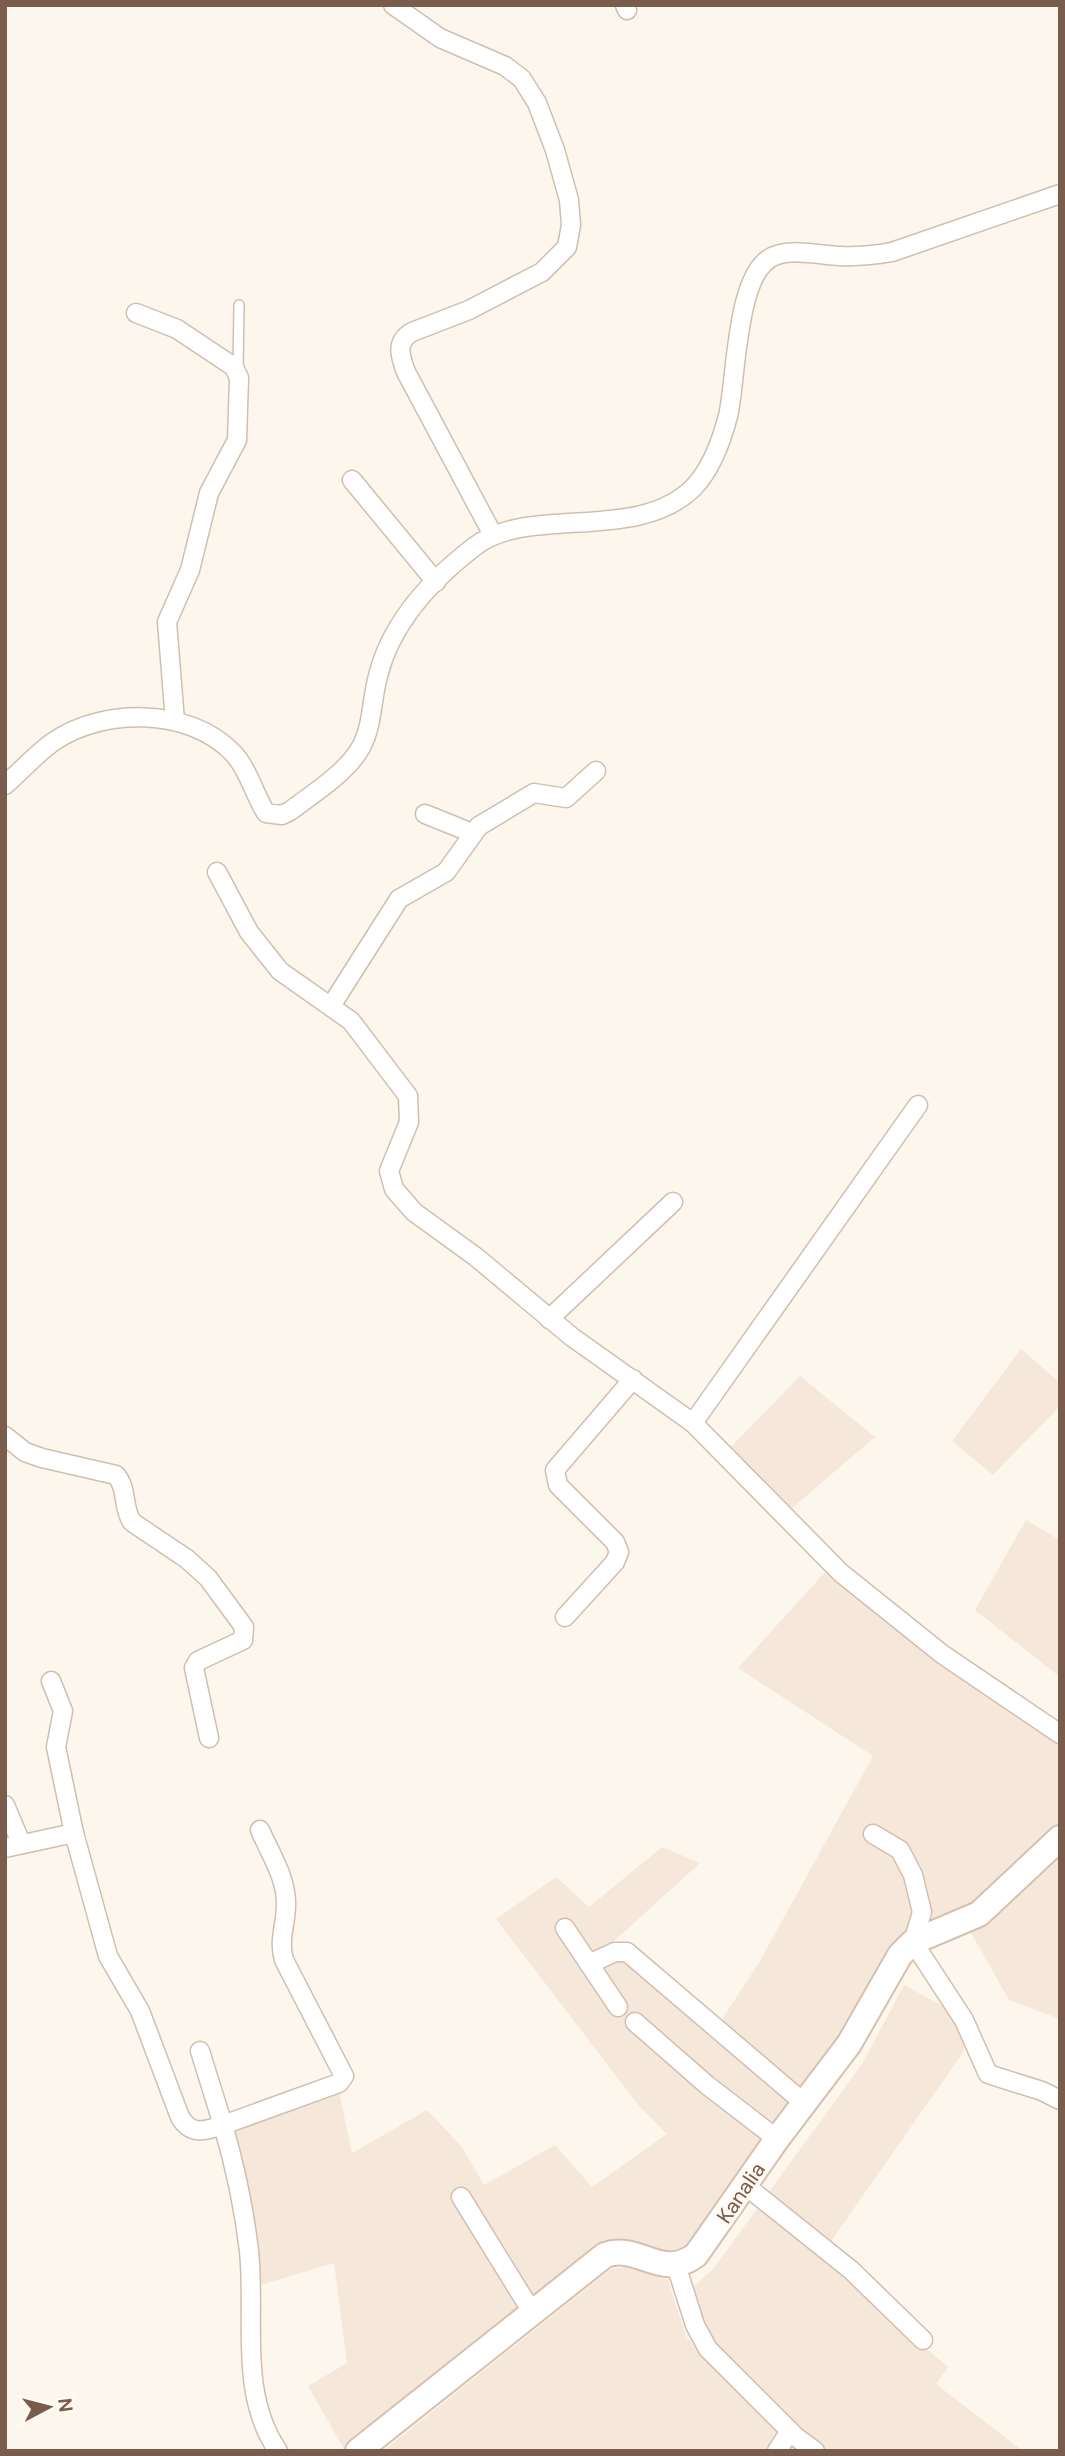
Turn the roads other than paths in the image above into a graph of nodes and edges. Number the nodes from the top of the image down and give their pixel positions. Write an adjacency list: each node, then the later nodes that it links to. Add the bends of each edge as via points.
1 (393, 5): 7 (street, via 440,38 505,66 522,79 544,119 569,200 569,240 552,264 494,299 412,332 400,345 406,372)
2 (1060, 194): 7 (street, via 892,252 774,255 754,274 747,294 728,416 704,476 693,489 660,509 634,516)
3 (239, 305): 5 (lane)
4 (136, 313): 5 (street, via 171,325)
5 (238, 373): 9 (street, via 237,440 209,493 186,582 167,622)
6 (352, 480): 8 (street)
7 (493, 535): 8 (street)
8 (436, 582): 9 (street, via 393,635 358,752 290,811 266,813 235,754 204,729)
9 (175, 721): 11 (street, via 112,719 72,731)
10 (596, 771): 13 (street, via 566,798 531,794)
11 (5, 785)
12 (425, 814): 13 (street)
13 (472, 833): 15 (street, via 446,872 400,899)
14 (217, 872): 15 (street, via 249,932 280,971)
15 (331, 1006): 18 (street, via 357,1028 408,1096 409,1122 389,1171 401,1200)
16 (918, 1105): 20 (street)
17 (673, 1202): 18 (street)
18 (549, 1319): 19 (street)
19 (633, 1379): 20 (street); 22 (street, via 555,1470 558,1485 615,1542 619,1552)
20 (693, 1423): 24 (street, via 841,1573 942,1654)
21 (5, 1436): 25 (street, via 24,1452 116,1475 132,1522 187,1559 230,1605 244,1627 243,1640 198,1661 194,1668)
22 (565, 1616)
23 (51, 1681): 28 (street, via 63,1712 56,1747)
24 (1060, 1734)
25 (209, 1738)
26 (5, 1805): 31 (street)
27 (260, 1830): 40 (street, via 285,1891 284,1960 344,2076 339,2083)
28 (74, 1833): 31 (street); 40 (street, via 108,1956 140,2011 180,2116 187,2127 198,2131)
29 (873, 1834): 33 (street, via 900,1850 913,1875 922,1912)
30 (1060, 1838): 33 (main road, Kanalia, via 979,1914)
31 (13, 1846)
32 (565, 1928): 34 (street)
33 (913, 1942): 38 (street, via 964,2020 988,2074); 39 (main road, Kanalia, via 892,1966 849,2043)
34 (589, 1964): 35 (street); 39 (street, via 619,1950 630,1954)
35 (618, 2007)
36 (635, 2022): 41 (street)
37 (200, 2051): 40 (street)
38 (1060, 2100)
39 (804, 2103): 41 (main road, Kanalia)
40 (223, 2125): 48 (street, via 236,2169 249,2253 253,2387 257,2407)
41 (777, 2139): 42 (main road, Kanalia)
42 (746, 2186): 44 (main road, Kanalia, via 702,2249); 46 (street, via 850,2270)
43 (461, 2197): 45 (street)
44 (677, 2265): 45 (main road, via 611,2253); 47 (street, via 702,2342)
45 (532, 2312): 49 (main road)
46 (923, 2340)
47 (790, 2431): 50 (street); 51 (street)
48 (278, 2451)
49 (358, 2451)
50 (777, 2451)
51 (815, 2451)

